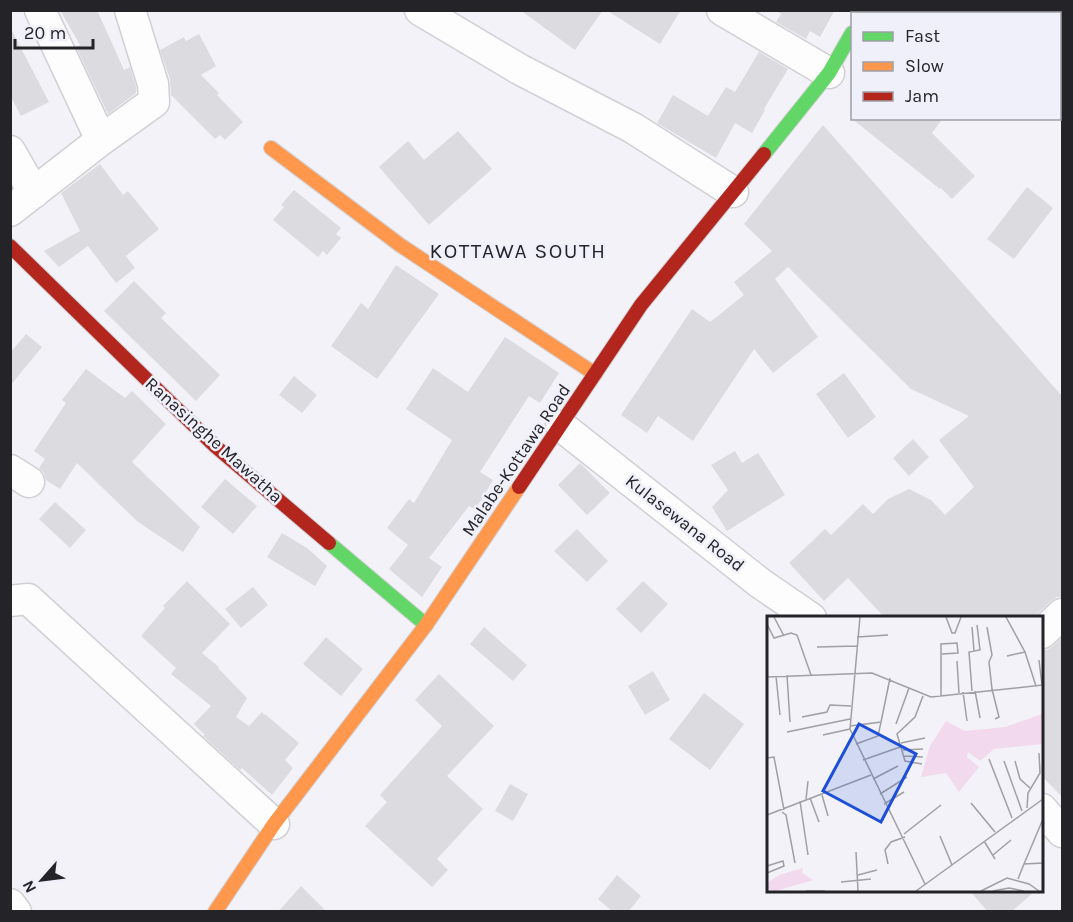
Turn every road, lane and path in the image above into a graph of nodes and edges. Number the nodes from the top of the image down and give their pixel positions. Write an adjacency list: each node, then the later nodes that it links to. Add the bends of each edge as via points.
1 (40, 10): 7 (street)
2 (130, 10): 7 (street, via 153,84 154,102)
3 (420, 10): 10 (street, via 519,69 633,128)
4 (722, 10): 6 (street)
5 (851, 35): 6 (main road, Malabe-Kottawa Road)
6 (829, 74): 10 (main road, Malabe-Kottawa Road)
7 (101, 140): 11 (street)
8 (271, 148): 14 (main road, via 400,244)
9 (10, 152): 11 (street)
10 (733, 192): 14 (main road, Malabe-Kottawa Road, via 641,305)
11 (34, 193): 12 (street)
12 (10, 211)
13 (10, 246): 19 (main road, Ranasinghe Mawatha, via 215,446)
14 (596, 374): 15 (main road, Malabe-Kottawa Road)
15 (561, 426): 18 (street, Kulasewana Road, via 760,583); 19 (main road, Malabe-Kottawa Road)
16 (10, 601): 22 (street, via 28,599)
17 (1062, 614): 20 (street)
18 (808, 616)
19 (426, 626): 22 (main road, Malabe-Kottawa Road)
20 (1043, 631)
21 (1043, 811): 23 (street)
22 (274, 824): 26 (main road, Malabe-Kottawa Road)
23 (1062, 832)
24 (10, 904): 25 (street)
25 (16, 912)
26 (215, 912)

